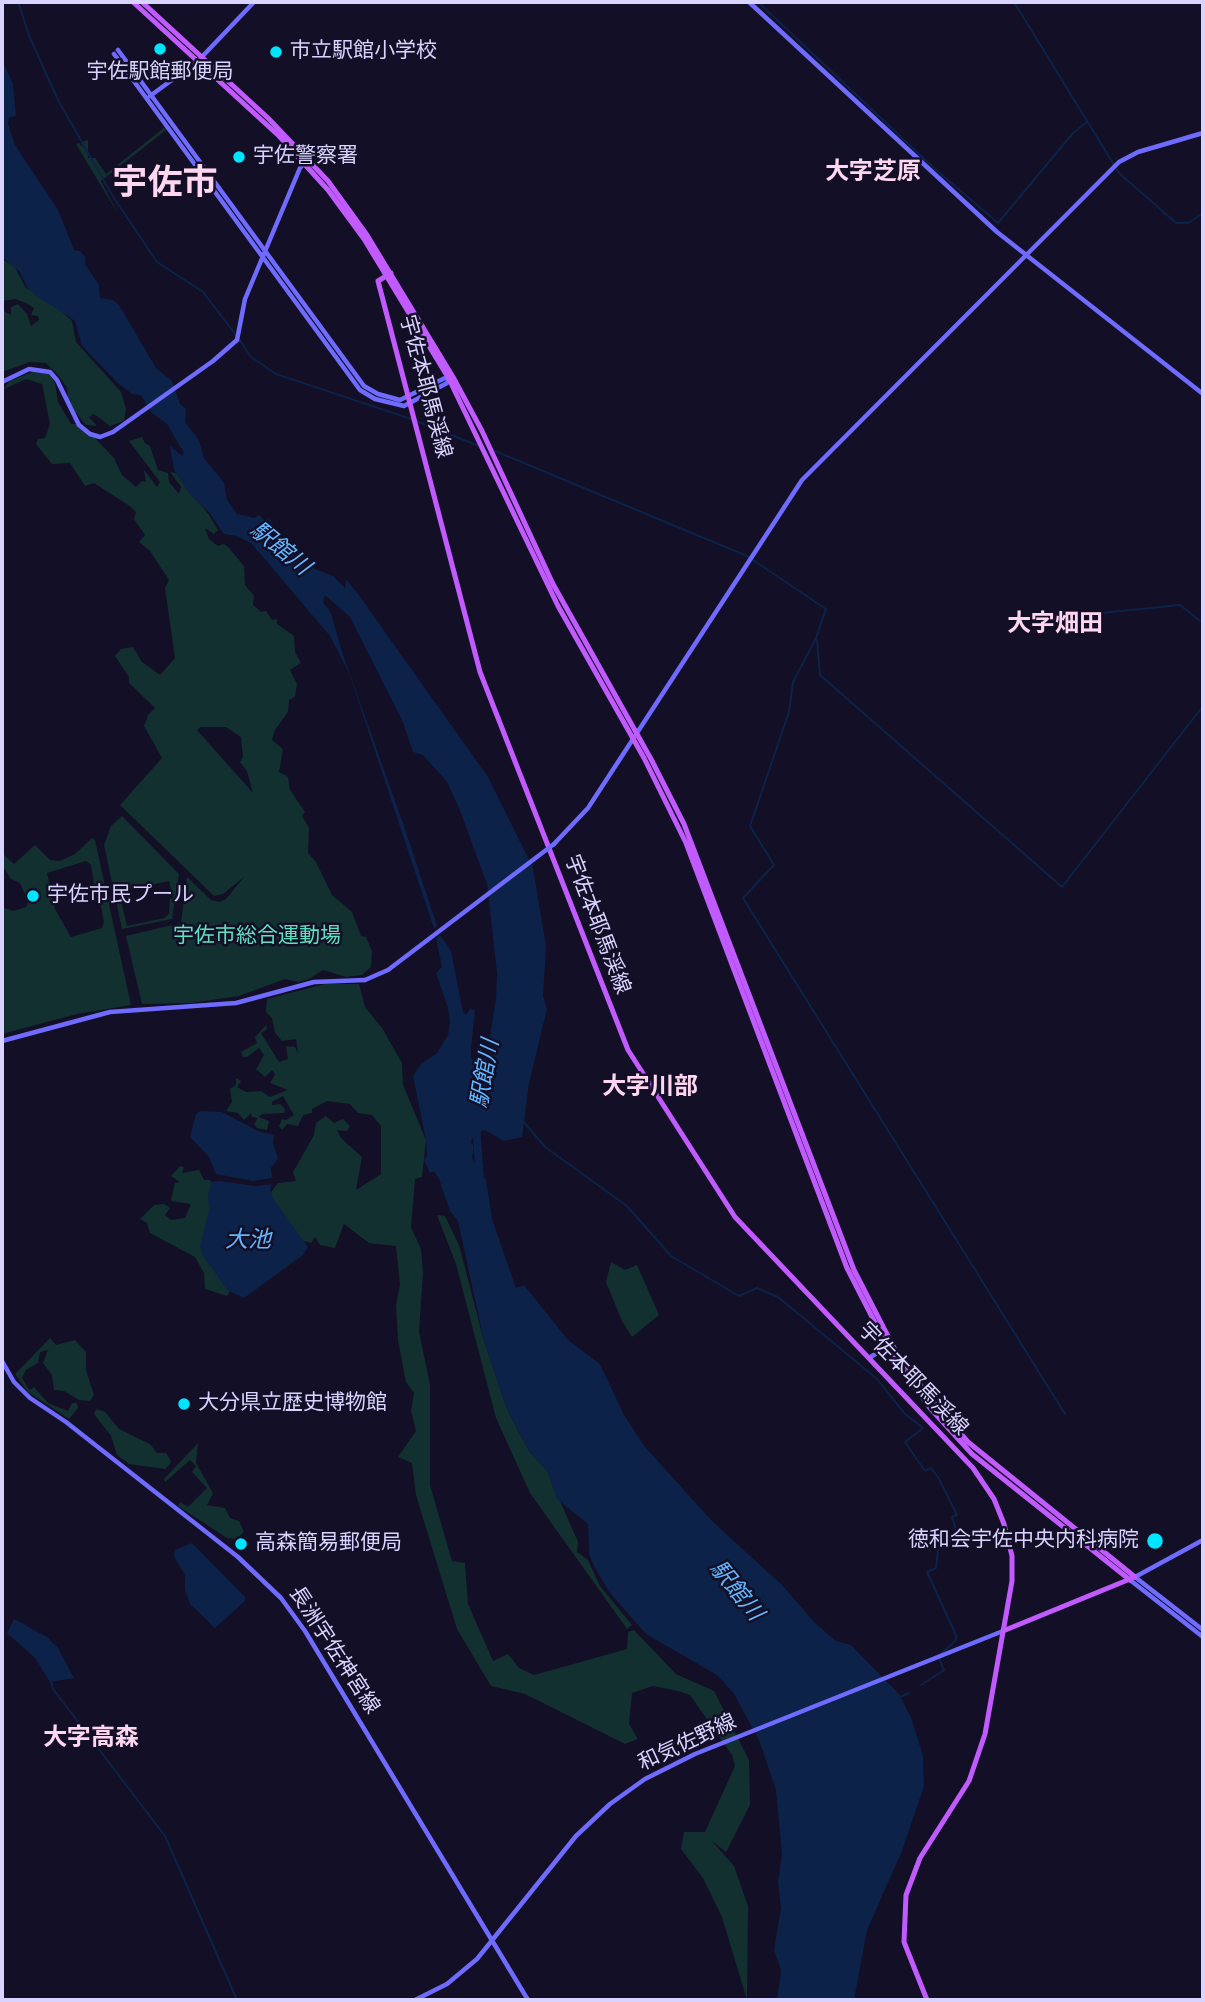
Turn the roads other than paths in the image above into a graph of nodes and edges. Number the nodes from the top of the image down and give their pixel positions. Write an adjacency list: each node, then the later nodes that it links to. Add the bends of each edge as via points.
1 (133, 2): 6 (main road, 宇佐本耶馬渓線)
2 (142, 2): 6 (main road, 宇佐本耶馬渓線)
3 (254, 2): 6 (street)
4 (749, 2): 11 (street)
5 (116, 52): 7 (street)
6 (200, 59): 7 (street); 9 (main road, 宇佐本耶馬渓線)
7 (148, 97): 10 (street)
8 (1203, 133): 11 (street, via 1138,152 1118,164)
9 (306, 160): 10 (street); 12 (main road, 宇佐本耶馬渓線, via 346,204)
10 (264, 254): 14 (street, via 245,299 237,340 212,363 113,432 96,436 82,429 55,377 46,371 29,369); 16 (street, via 364,386 393,399)
11 (1025, 256): 15 (street); 17 (street, via 797,486)
12 (389, 274): 13 (main road, 宇佐本耶馬渓線); 16 (main road, 宇佐本耶馬渓線, via 378,281); 17 (main road, 宇佐本耶馬渓線, via 474,415 556,592)
13 (449, 379): 16 (street); 17 (main road, 宇佐本耶馬渓線, via 560,610)
14 (2, 382)
15 (1203, 394)
16 (411, 400): 20 (main road, 宇佐本耶馬渓線, via 484,683 628,1050 735,1217)
17 (634, 735): 18 (street, bridge, via 582,815 554,844 388,970 365,980 314,982 236,1003 110,1012); 19 (main road, 宇佐本耶馬渓線, via 690,852 847,1268)
18 (2, 1041)
19 (889, 1346): 20 (street); 22 (main road, 宇佐本耶馬渓線, via 930,1408)
20 (869, 1358): 23 (main road, 宇佐本耶馬渓線)
21 (2, 1361): 29 (street, 長洲宇佐神宮線, via 25,1394 238,1557 281,1598)
22 (998, 1473): 23 (main road); 25 (main road, 宇佐本耶馬渓線)
23 (985, 1483): 27 (main road, 宇佐本耶馬渓線, via 1001,1513 1012,1556)
24 (1203, 1541): 25 (street)
25 (1133, 1579): 26 (street); 27 (main road); 28 (street)
26 (1203, 1630)
27 (1003, 1631): 29 (street, 和気佐野線, via 668,1766 610,1804 571,1841); 32 (main road, 宇佐本耶馬渓線, via 989,1718 973,1772 917,1864 906,1895 904,1944)
28 (1203, 1637)
29 (492, 1940): 30 (street, 和気佐野線, via 455,1978); 31 (street, 長洲宇佐神宮線)
30 (415, 2000)
31 (528, 2000)
32 (927, 2000)

